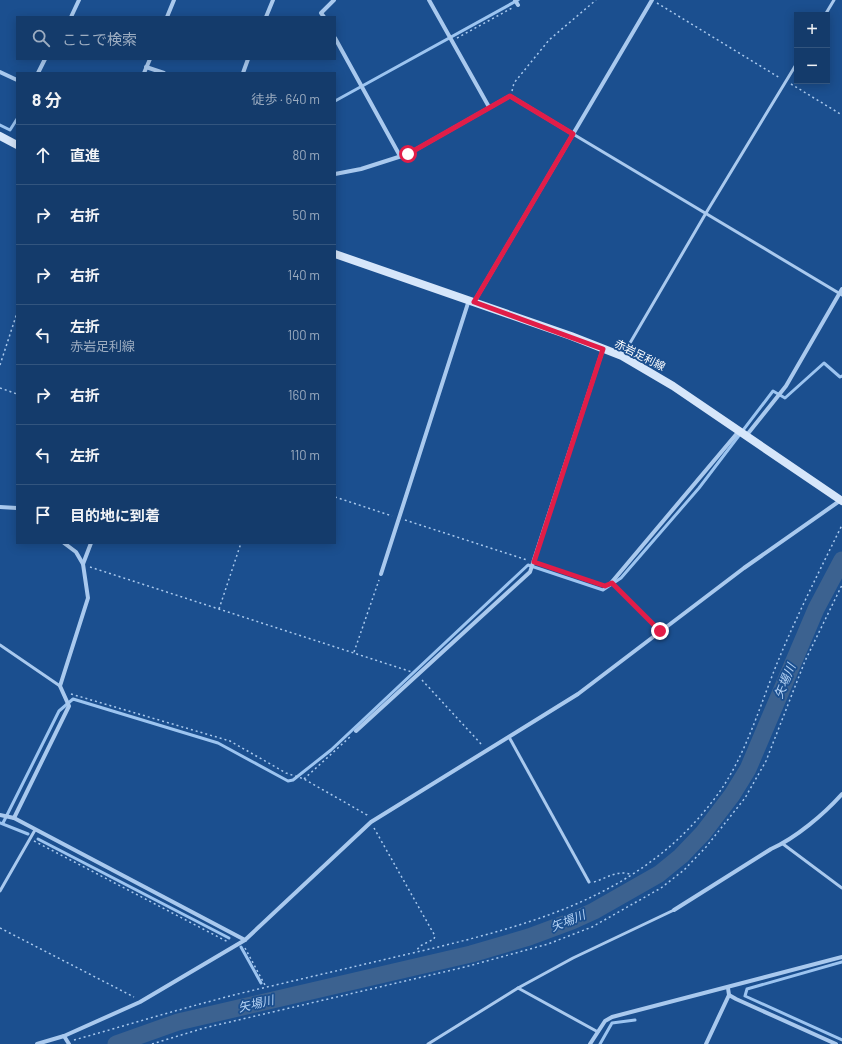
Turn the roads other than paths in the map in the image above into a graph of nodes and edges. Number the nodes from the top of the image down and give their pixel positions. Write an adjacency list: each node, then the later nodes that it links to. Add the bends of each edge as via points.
1 (79, 0): 9 (street)
2 (174, 0): 10 (street)
3 (273, 0): 11 (street)
4 (334, 0): 12 (street, via 321,13)
5 (429, 0): 25 (street)
6 (652, 0): 26 (street)
7 (834, 0): 8 (lane)
8 (827, 12)
9 (71, 16)
10 (167, 16)
11 (266, 16)
12 (323, 16)
13 (336, 40): 29 (street)
14 (44, 60): 20 (street)
15 (150, 60): 17 (street)
16 (248, 60): 23 (street)
17 (146, 67): 21 (street); 22 (street)
18 (794, 67): 31 (lane)
19 (0, 72): 24 (street)
20 (38, 72)
21 (144, 72)
22 (161, 72)
23 (242, 72)
24 (16, 80)
25 (489, 107): 26 (street, via 510,96); 29 (street, via 419,149)
26 (573, 134): 31 (lane); 35 (street)
27 (0, 136): 28 (main road)
28 (16, 144)
29 (400, 156): 30 (street, via 361,169)
30 (336, 174)
31 (706, 213): 34 (lane); 37 (lane)
32 (336, 254): 35 (main road, 赤岩足利線)
33 (842, 289): 34 (street)
34 (841, 294): 38 (street, via 786,386)
35 (471, 301): 36 (main road, 赤岩足利線); 45 (street)
36 (603, 349): 37 (main road, 赤岩足利線); 49 (street, via 530,572)
37 (622, 356): 38 (main road, 赤岩足利線, via 673,386)
38 (743, 433): 39 (main road, 赤岩足利線); 46 (street)
39 (842, 500): 50 (street, via 744,568 578,694)
40 (0, 507): 41 (street)
41 (16, 508)
42 (65, 544): 44 (street, via 76,552)
43 (91, 544): 44 (street)
44 (83, 564): 48 (street, via 88,598)
45 (381, 574)
46 (612, 583)
47 (0, 645): 48 (lane)
48 (60, 686): 53 (street, via 69,706)
49 (356, 731)
50 (509, 737): 56 (lane); 60 (street, via 371,822)
51 (842, 794): 55 (street, via 817,819)
52 (0, 815): 53 (street)
53 (14, 818): 54 (street)
54 (35, 830): 58 (lane); 60 (street)
55 (783, 844): 57 (lane); 59 (street)
56 (589, 882)
57 (842, 888)
58 (0, 891)
59 (674, 910): 62 (lane, via 573,958)
60 (245, 940): 66 (street, via 140,1002)
61 (842, 957): 63 (street)
62 (518, 988): 65 (lane); 69 (lane)
63 (728, 988): 64 (street); 65 (street, via 612,1017 605,1021)
64 (728, 995): 71 (street); 72 (street)
65 (598, 1032): 70 (street)
66 (64, 1036): 67 (street); 68 (street)
67 (68, 1043)
68 (37, 1044)
69 (428, 1044)
70 (590, 1044)
71 (706, 1044)
72 (836, 1044)

